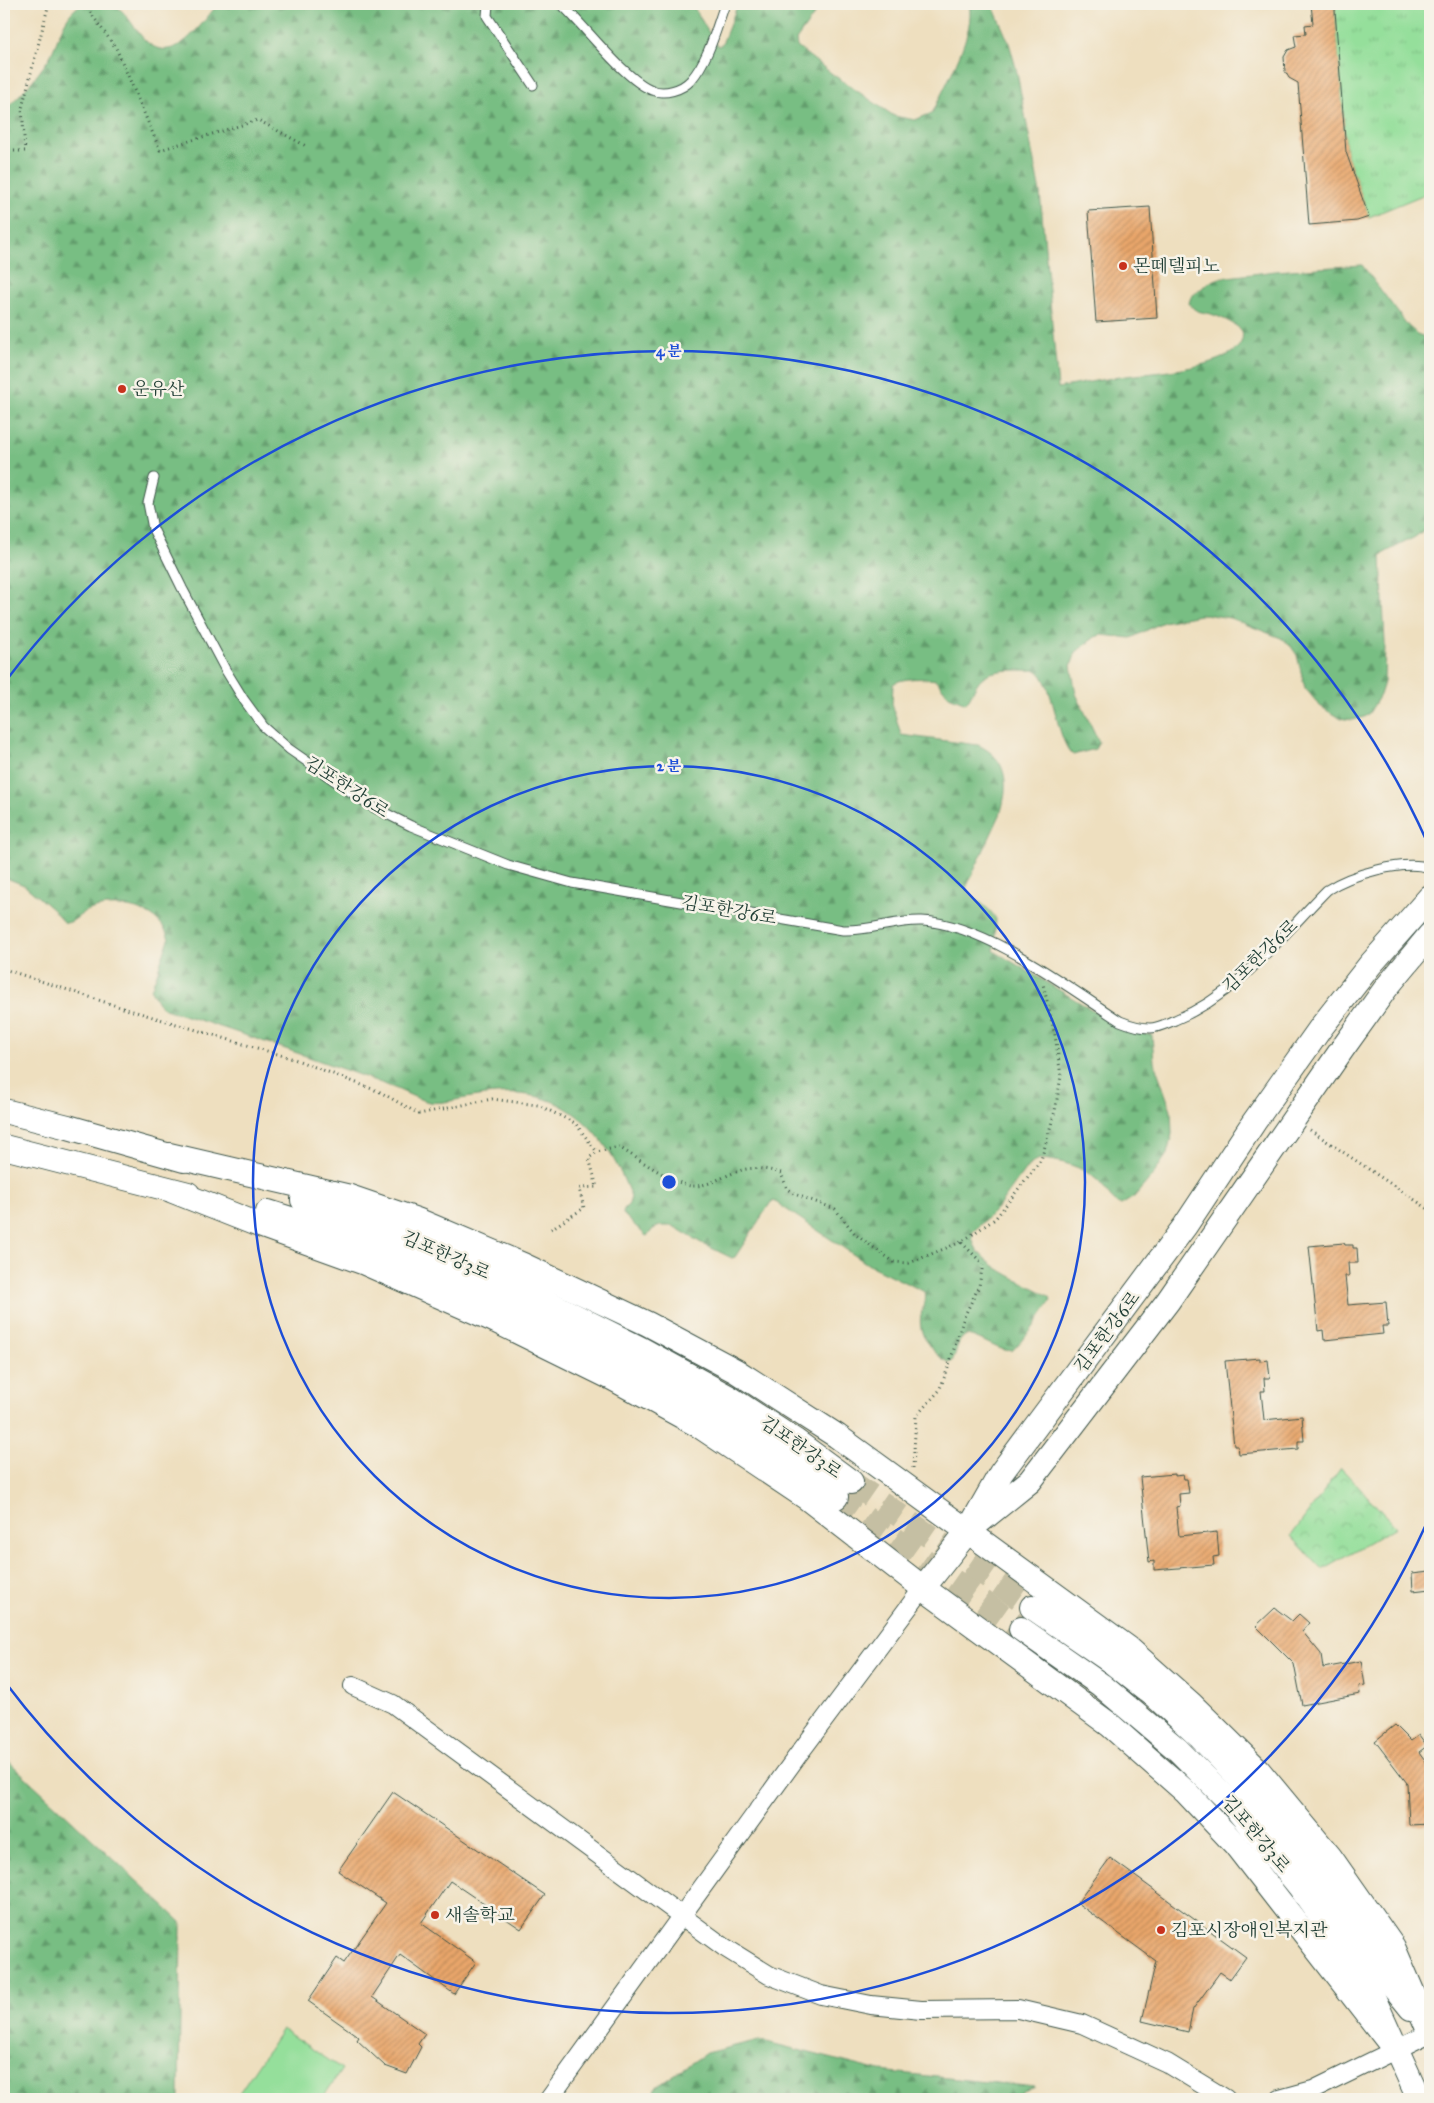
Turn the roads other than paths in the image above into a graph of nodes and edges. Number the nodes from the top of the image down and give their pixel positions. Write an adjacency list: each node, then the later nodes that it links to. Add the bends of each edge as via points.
1 (488, 4): 4 (lane, via 487,16)
2 (561, 4): 3 (lane, via 633,78 654,91 665,92 690,82 707,54)
3 (725, 4)
4 (533, 85)
5 (154, 478): 6 (lane, 김포한강6로, via 148,503 153,529 225,669 263,726 289,749 371,806 410,826 498,861 572,883 843,930 904,922 941,924 978,936 1040,969 1120,1021 1141,1028 1152,1028 1183,1017 1239,981 1337,883 1399,866)
6 (1430, 868)
7 (1430, 897): 14 (street, 김포한강6로, via 1322,1026 1185,1226 1001,1474)
8 (1430, 935): 14 (street, 김포한강6로, via 1386,988 1174,1293 1030,1481)
9 (4, 1111): 11 (street, 김포한강3로)
10 (4, 1147): 13 (street, via 174,1191 429,1290 614,1379 698,1425 807,1498)
11 (170, 1155): 12 (street, via 350,1197 417,1220 523,1265 648,1324 736,1371); 13 (street, 김포한강3로, via 431,1247 641,1349 730,1398 794,1440)
12 (875, 1463): 13 (street, via 859,1493); 14 (street)
13 (840, 1499): 15 (street)
14 (968, 1531): 15 (street, 김포한강6로); 16 (street)
15 (923, 1588): 18 (street); 20 (street)
16 (1038, 1597): 18 (street, via 1021,1608 1007,1627); 21 (street, via 1128,1648 1258,1770 1330,1857 1394,1947)
17 (1021, 1629): 22 (street, 김포한강3로, via 1101,1685 1178,1750 1234,1806 1300,1887 1363,1975)
18 (1000, 1644): 22 (street, via 1110,1725 1186,1792 1235,1844)
19 (353, 1686): 20 (street, via 393,1704)
20 (682, 1916): 23 (street); 24 (street, via 769,1975 821,1995 921,2010 1018,2009 1082,2024 1166,2063)
21 (1430, 2033): 22 (street)
22 (1396, 2051): 25 (street, via 1313,2090); 26 (street, 김포한강3로)
23 (549, 2099)
24 (1226, 2099)
25 (1280, 2099)
26 (1419, 2099)

